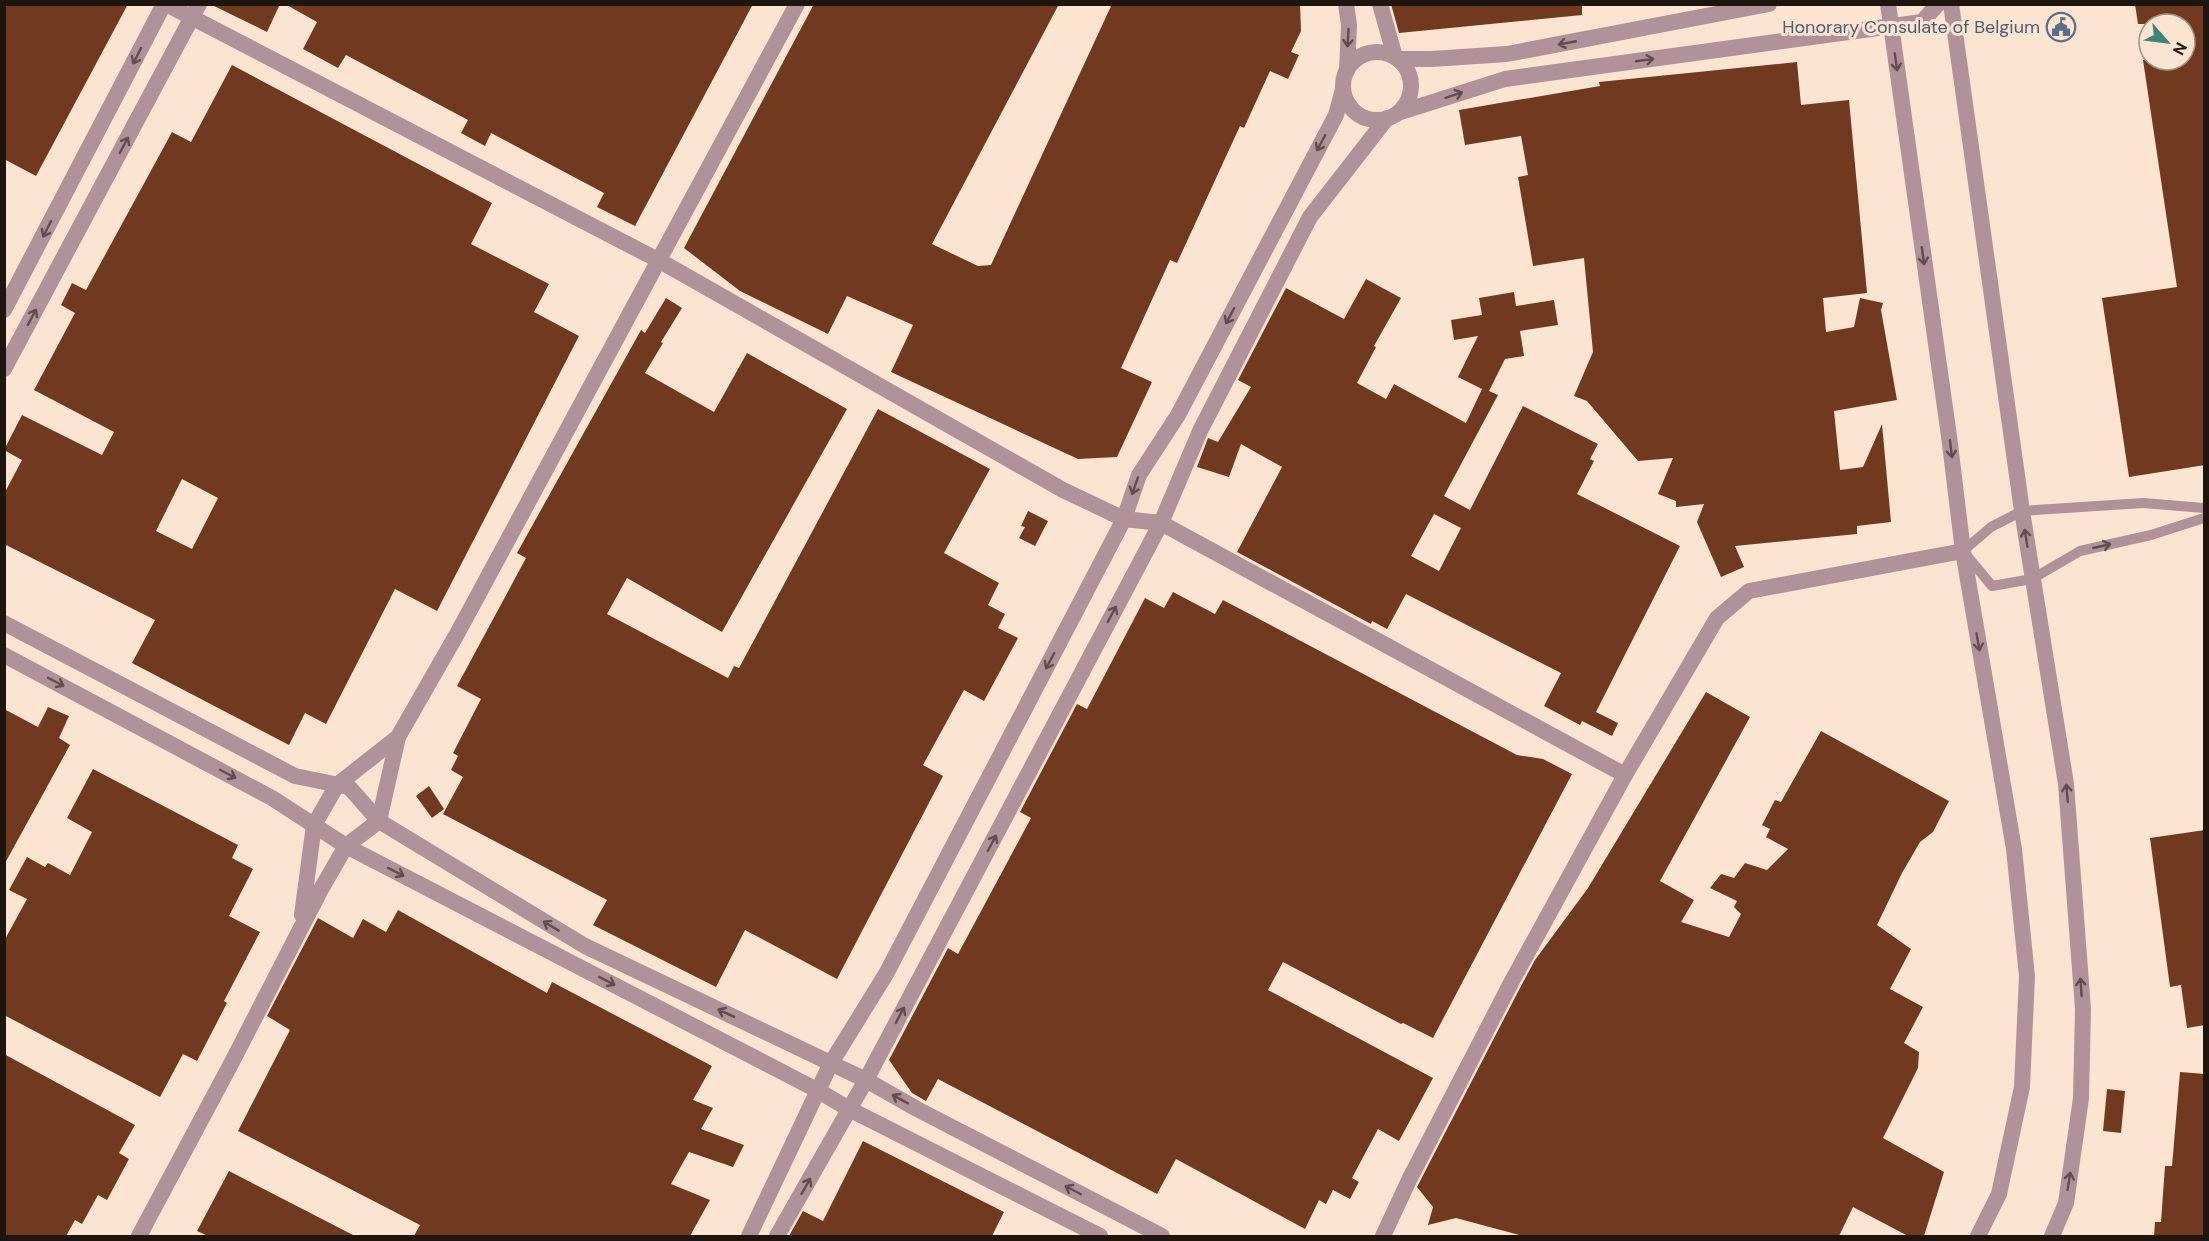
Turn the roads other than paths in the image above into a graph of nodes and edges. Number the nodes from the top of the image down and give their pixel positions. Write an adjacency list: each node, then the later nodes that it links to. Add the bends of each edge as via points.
1 (165, 4): 9 (street); 16 (street, one-way to 16)
2 (797, 4): 15 (street)
3 (1346, 4): 12 (street, one-way to 12)
4 (1380, 4): 11 (street)
5 (1768, 4): 11 (street, one-way to 11, via 1507,54)
6 (1888, 4): 10 (street)
7 (1938, 4): 10 (street, via 1922,22)
8 (1951, 4): 19 (street)
9 (195, 11): 15 (street); 17 (street, one-way to 9)
10 (1891, 28): 14 (street, one-way to 10, via 1505,79); 23 (street, one-way to 23)
11 (1396, 58): 12 (street, via 1380,52 1365,54); 14 (street, via 1407,69 1411,87 1408,99)
12 (1347, 71): 13 (street)
13 (1343, 89): 14 (street, via 1348,104 1365,118); 21 (street, one-way to 21, via 1336,115 1178,415 1139,475)
14 (1393, 116): 22 (street, via 1310,217 1200,431)
15 (660, 261): 21 (street, via 1063,490); 29 (street)
16 (4, 310)
17 (7, 358)
18 (2205, 508): 19 (lane, via 2143,503)
19 (2022, 511): 23 (lane, via 1991,527); 24 (street, one-way to 19)
20 (2205, 518): 24 (lane, one-way to 20, via 2080,551)
21 (1124, 519): 22 (street); 36 (street, one-way to 36, via 886,974)
22 (1161, 523): 30 (street); 37 (street, one-way to 22)
23 (1963, 551): 24 (lane, via 1992,586); 30 (street, via 1749,591 1717,618); 47 (street, one-way to 47, via 2014,849 2027,976 2022,1087 1999,1194)
24 (2032, 579): 48 (street, one-way to 24, via 2066,1203 2081,1098 2083,1009 2066,784)
25 (4, 623): 27 (street)
26 (4, 655): 28 (street, one-way to 28)
27 (147, 698): 28 (street); 31 (street, via 296,776)
28 (133, 723): 33 (street, one-way to 33)
29 (398, 737): 31 (street); 32 (street)
30 (1626, 775): 46 (street, via 1512,981)
31 (337, 785): 32 (street, via 349,788); 33 (street)
32 (379, 821): 34 (street); 36 (street, one-way to 32, via 585,946)
33 (314, 825): 34 (street); 35 (street)
34 (346, 846): 35 (street); 38 (street, one-way to 38)
35 (300, 929): 42 (street)
36 (831, 1063): 37 (street); 38 (street)
37 (866, 1080): 39 (street); 40 (street, one-way to 37)
38 (817, 1090): 39 (street); 43 (street)
39 (849, 1109): 41 (street); 44 (street, one-way to 39)
40 (1107, 1209): 41 (street); 45 (street)
41 (1097, 1234)
42 (139, 1236)
43 (749, 1236)
44 (777, 1236)
45 (1162, 1236)
46 (1383, 1236)
47 (1978, 1236)
48 (2052, 1236)

